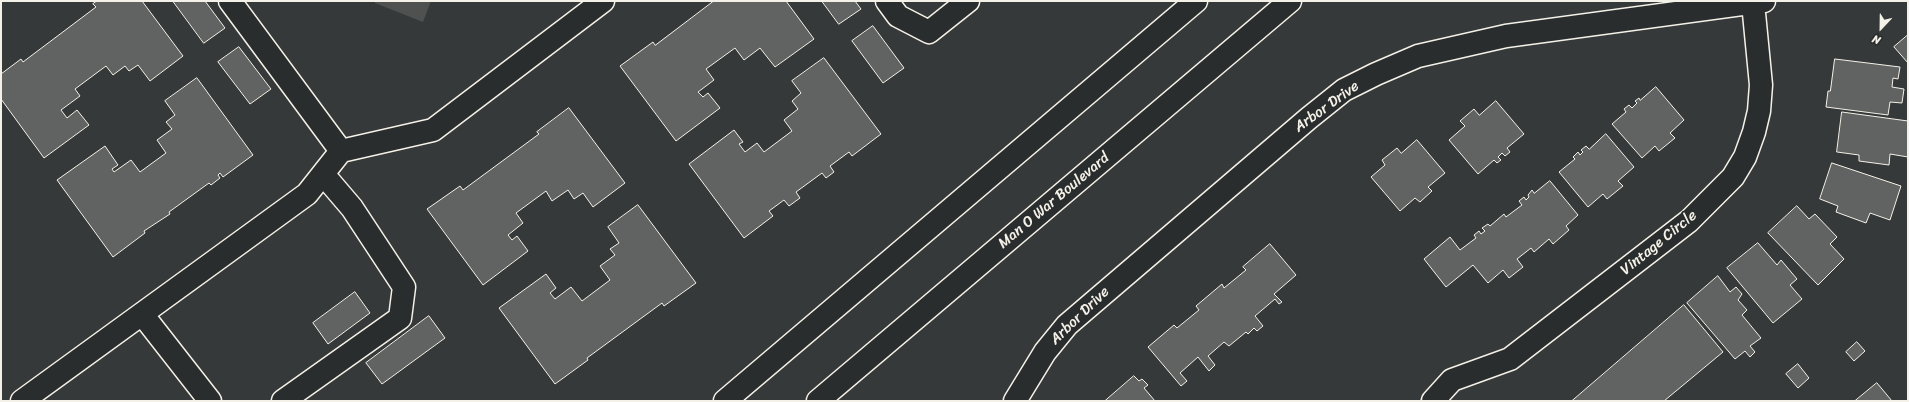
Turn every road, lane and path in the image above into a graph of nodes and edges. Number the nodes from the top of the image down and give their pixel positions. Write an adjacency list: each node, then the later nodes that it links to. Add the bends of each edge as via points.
1 (230, 1): 8 (street)
2 (603, 1): 8 (street, via 433,130)
3 (887, 1): 4 (street, via 898,16 929,32)
4 (968, 1)
5 (1196, 1): 14 (street)
6 (1290, 1): 15 (street, Man O War Boulevard)
7 (1758, 2): 16 (street, Arbor Drive, via 1506,36 1418,56 1344,90 1067,325 1045,352); 17 (street, Vintage Circle, via 1759,111 1745,157 1733,177 1689,221 1510,359 1452,380)
8 (341, 151): 9 (street)
9 (324, 174): 10 (street, via 307,194); 13 (street, via 352,208 404,287 400,318)
10 (142, 314): 11 (street); 12 (street)
11 (22, 401)
12 (210, 401)
13 (283, 401)
14 (724, 401)
15 (818, 401)
16 (1016, 401)
17 (1433, 401)

